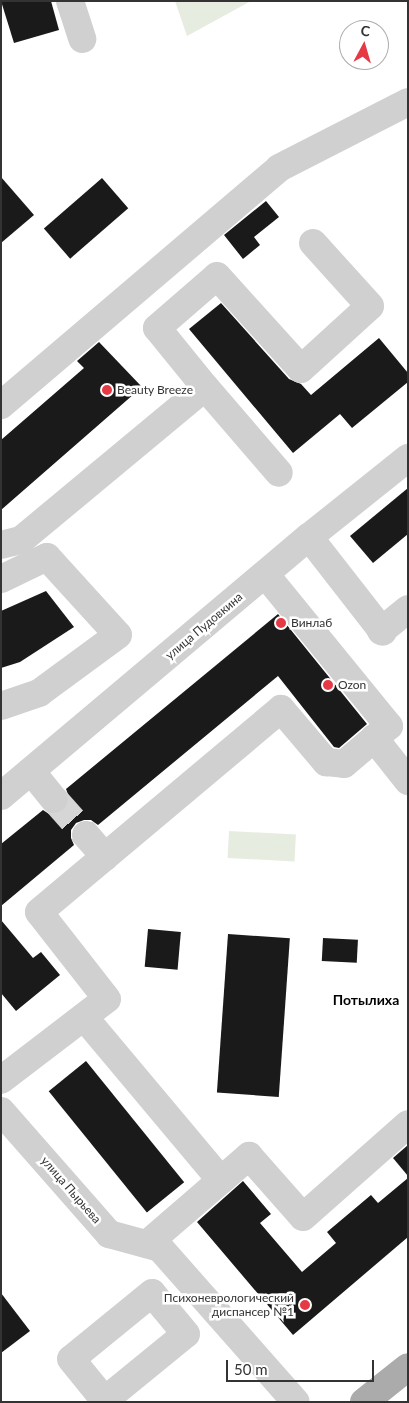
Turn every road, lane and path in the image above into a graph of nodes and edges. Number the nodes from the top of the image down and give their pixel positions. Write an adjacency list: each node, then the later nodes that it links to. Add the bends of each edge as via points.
1 (70, 1): 2 (street)
2 (82, 39)
3 (408, 102): 6 (street, via 279,168)
4 (313, 243): 5 (street, via 370,306 301,369 217,276 157,328)
5 (205, 387): 8 (street); 10 (street, via 21,540)
6 (1, 405)
7 (408, 458): 9 (street, улица Пудовкина)
8 (279, 473)
9 (309, 537): 11 (street, улица Пудовкина); 13 (street, via 382,631)
10 (1, 545)
11 (265, 574): 15 (street, via 389,726); 16 (street, улица Пудовкина)
12 (1, 579): 14 (street, via 47,557 118,635 39,693)
13 (408, 609)
14 (1, 706)
15 (374, 738): 17 (street); 21 (street, via 344,764 326,762 281,710)
16 (31, 771): 18 (street, улица Пудовкина); 19 (street)
17 (408, 780)
18 (1, 796)
19 (54, 800)
20 (86, 835): 21 (street)
21 (105, 857): 22 (street, via 39,912 107,999)
22 (84, 1017): 23 (street); 26 (street)
23 (1, 1080)
24 (1, 1111): 27 (street, улица Пырьева, via 109,1234)
25 (408, 1124): 26 (street, via 303,1217 249,1156)
26 (221, 1180): 27 (street)
27 (147, 1244): 29 (street, улица Пырьева, via 160,1248)
28 (408, 1366): 30 (main road)
29 (296, 1402)
30 (364, 1402)

